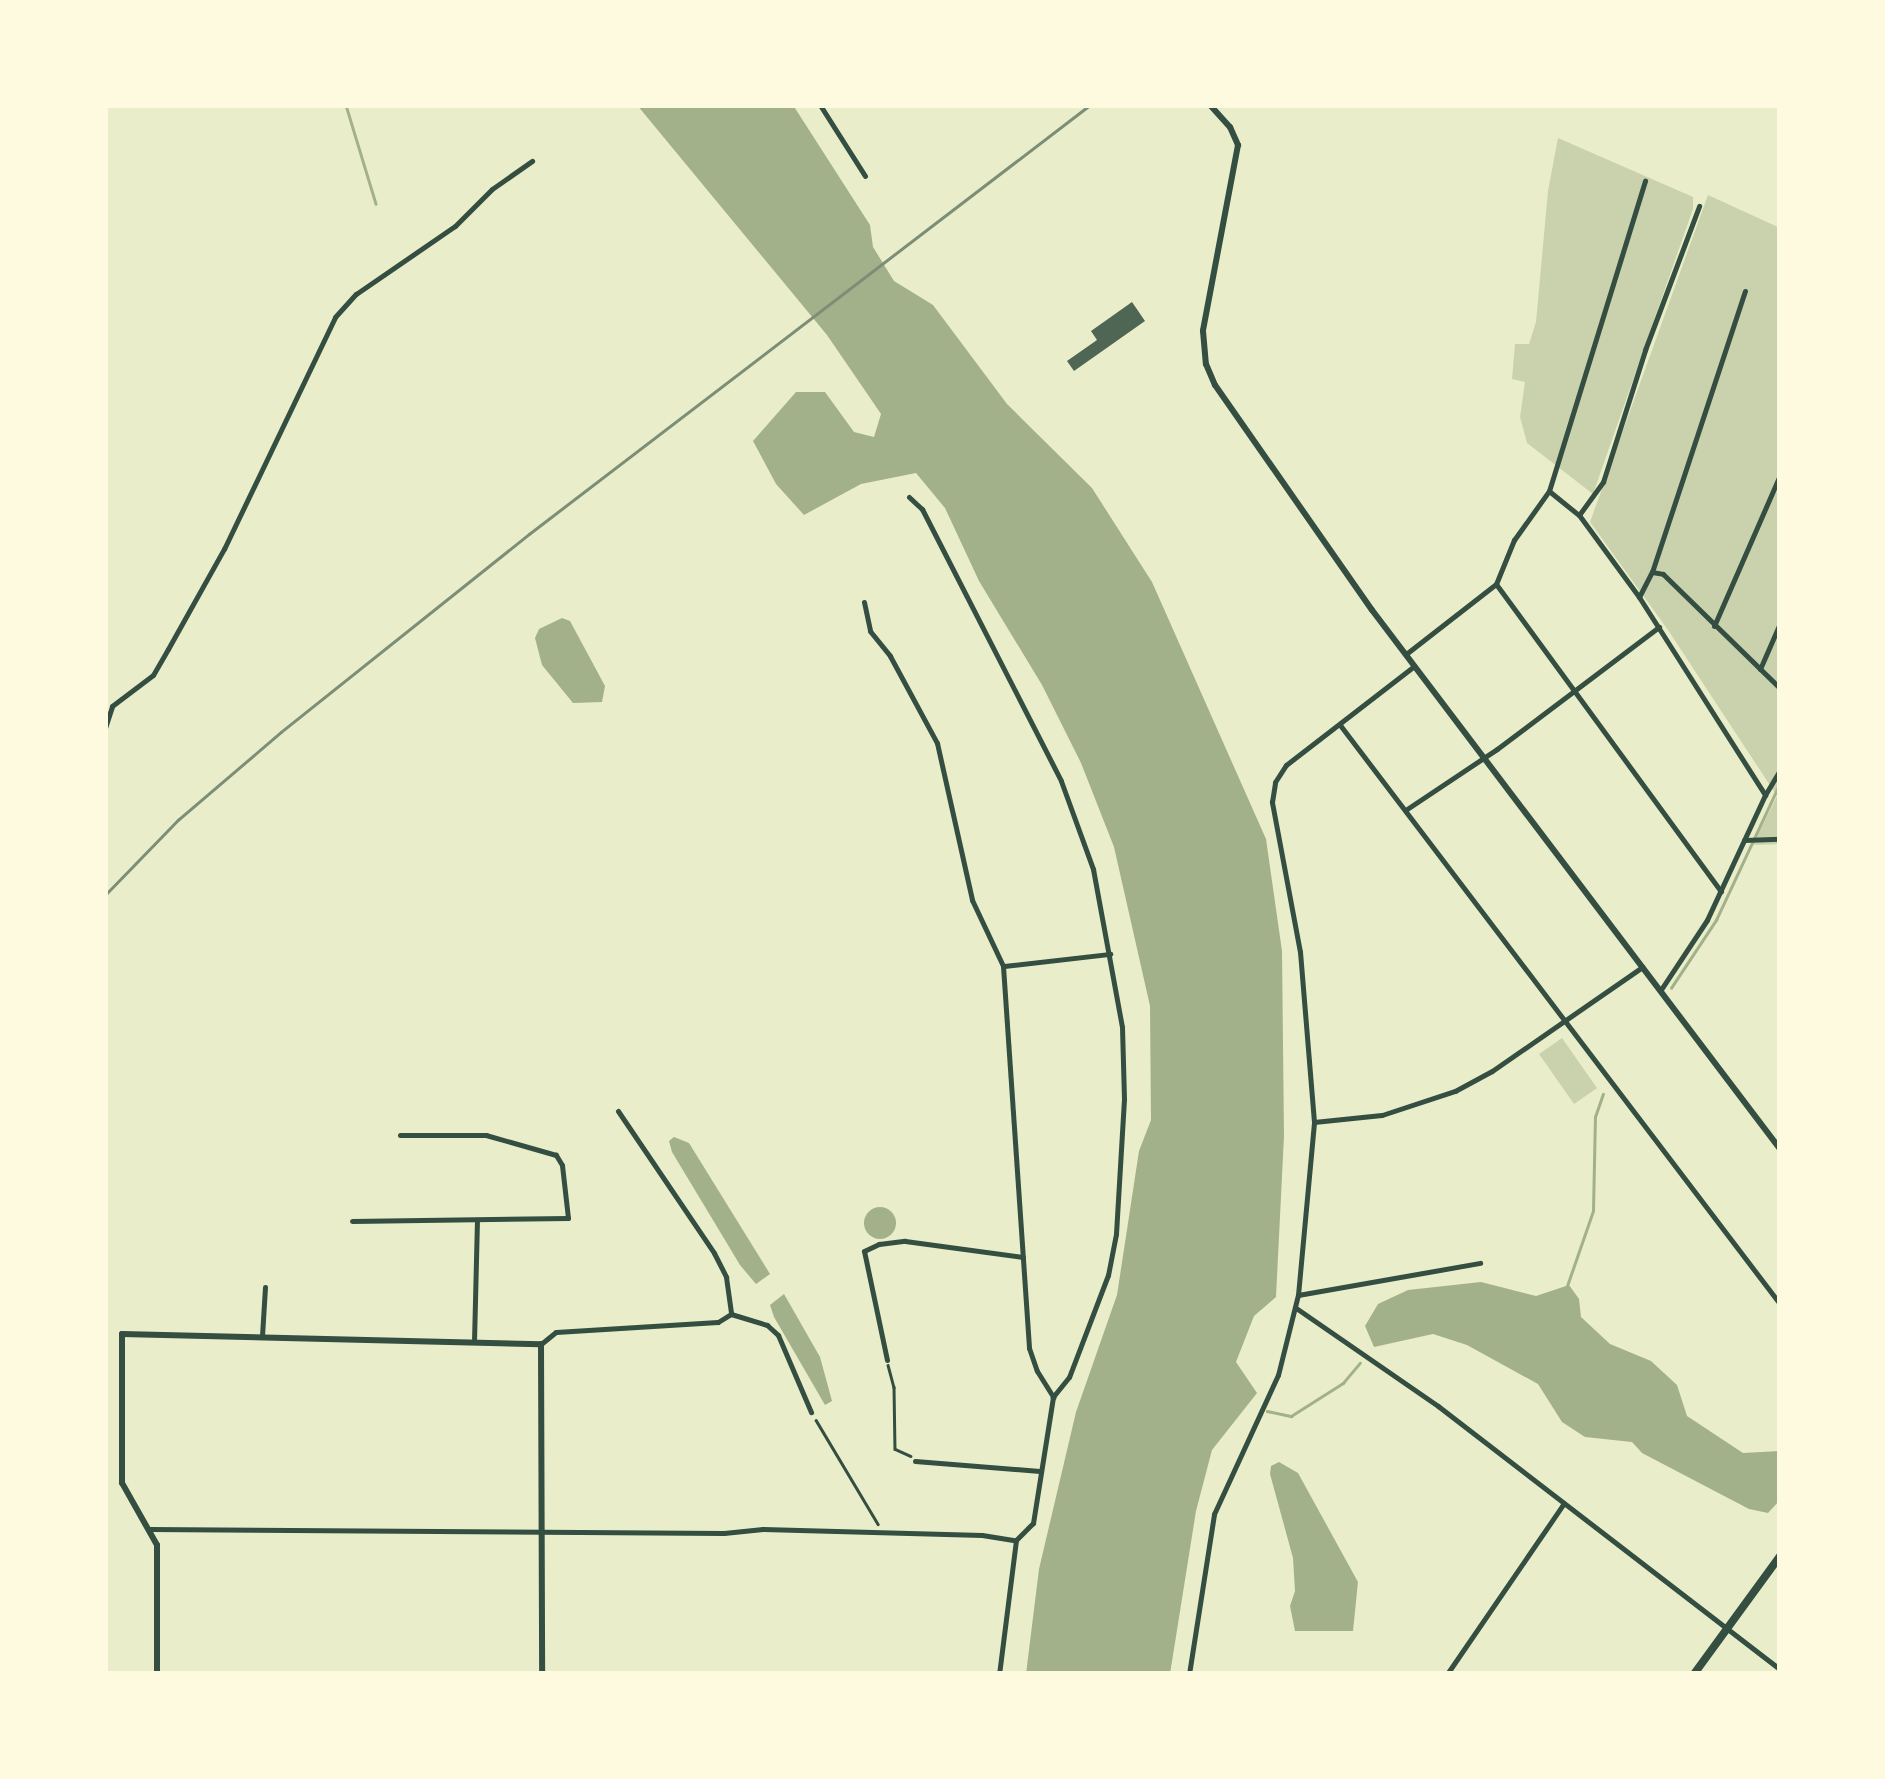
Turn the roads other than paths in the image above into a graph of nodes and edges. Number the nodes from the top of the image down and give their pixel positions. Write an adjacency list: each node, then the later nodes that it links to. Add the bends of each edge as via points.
1 (820, 105): 4 (street)
2 (1210, 105): 19 (street, via 1238,145 1203,331 1206,364 1236,418)
3 (532, 161): 25 (street, via 455,226 356,294 335,318 187,616 153,675 112,706)
4 (865, 176)
5 (1646, 181): 9 (street)
6 (1699, 206): 11 (street, via 1603,482)
7 (1745, 291): 12 (street)
8 (1780, 475): 17 (street)
9 (1549, 491): 11 (street); 13 (street, via 1514,540)
10 (910, 497): 33 (street, via 922,508 1061,781 1094,869)
11 (1579, 515): 14 (street)
12 (1652, 572): 14 (street); 17 (street, via 1663,574)
13 (1496, 584): 19 (street); 23 (street)
14 (1639, 597): 18 (street)
15 (864, 602): 34 (street, via 870,631 937,743 972,900)
16 (1780, 622): 21 (street)
17 (1714, 626): 21 (street)
18 (1659, 627): 23 (street); 28 (street)
19 (1406, 654): 20 (street)
20 (1414, 666): 24 (street); 26 (street)
21 (1760, 669): 22 (street)
22 (1780, 688)
23 (1574, 691): 26 (street); 32 (street)
24 (1339, 724): 29 (street); 39 (street, via 1280,773 1272,802 1300,952)
25 (105, 728)
26 (1484, 756): 29 (street); 35 (street)
27 (1780, 770): 28 (street)
28 (1765, 794): 31 (street)
29 (1407, 809): 37 (street)
30 (1780, 838): 31 (street)
31 (1744, 840): 32 (street)
32 (1720, 891): 36 (street)
33 (1110, 954): 34 (street); 55 (street, via 1124,1100 1116,1234 1108,1275 1069,1377)
34 (1004, 966): 44 (street)
35 (1642, 967): 36 (street); 37 (street)
36 (1660, 990): 41 (street)
37 (1566, 1022): 39 (street, via 1492,1071 1422,1105); 48 (street)
38 (618, 1111): 50 (street, via 714,1253 726,1277)
39 (1314, 1122): 47 (street)
40 (400, 1135): 43 (street, via 486,1135 556,1155 568,1218)
41 (1780, 1149)
42 (352, 1221): 43 (street)
43 (477, 1222): 52 (street)
44 (1023, 1257): 54 (street, via 905,1241 864,1251); 55 (street, via 1029,1348)
45 (1480, 1263): 47 (street)
46 (265, 1287): 51 (street)
47 (1298, 1295): 49 (street)
48 (1780, 1304)
49 (1296, 1308): 59 (street); 69 (street, via 1278,1375 1214,1514)
50 (730, 1314): 53 (street, via 718,1322 556,1332); 56 (street, via 778,1335)
51 (262, 1336): 52 (street); 60 (street, via 122,1334 122,1483)
52 (474, 1342): 53 (street)
53 (541, 1344): 61 (street)
54 (887, 1360)
55 (1053, 1397): 58 (street)
56 (811, 1412)
57 (915, 1461): 58 (street)
58 (1040, 1470): 62 (street, via 1033,1523)
59 (1564, 1502): 64 (street); 70 (street)
60 (149, 1529): 61 (street); 66 (street, via 158,1558)
61 (544, 1531): 62 (street, via 763,1528); 67 (street)
62 (1016, 1540): 68 (street)
63 (1780, 1556): 64 (main road)
64 (1728, 1630): 65 (street); 71 (main road)
65 (1780, 1669)
66 (157, 1674)
67 (542, 1674)
68 (999, 1674)
69 (1189, 1674)
70 (1447, 1674)
71 (1694, 1674)

